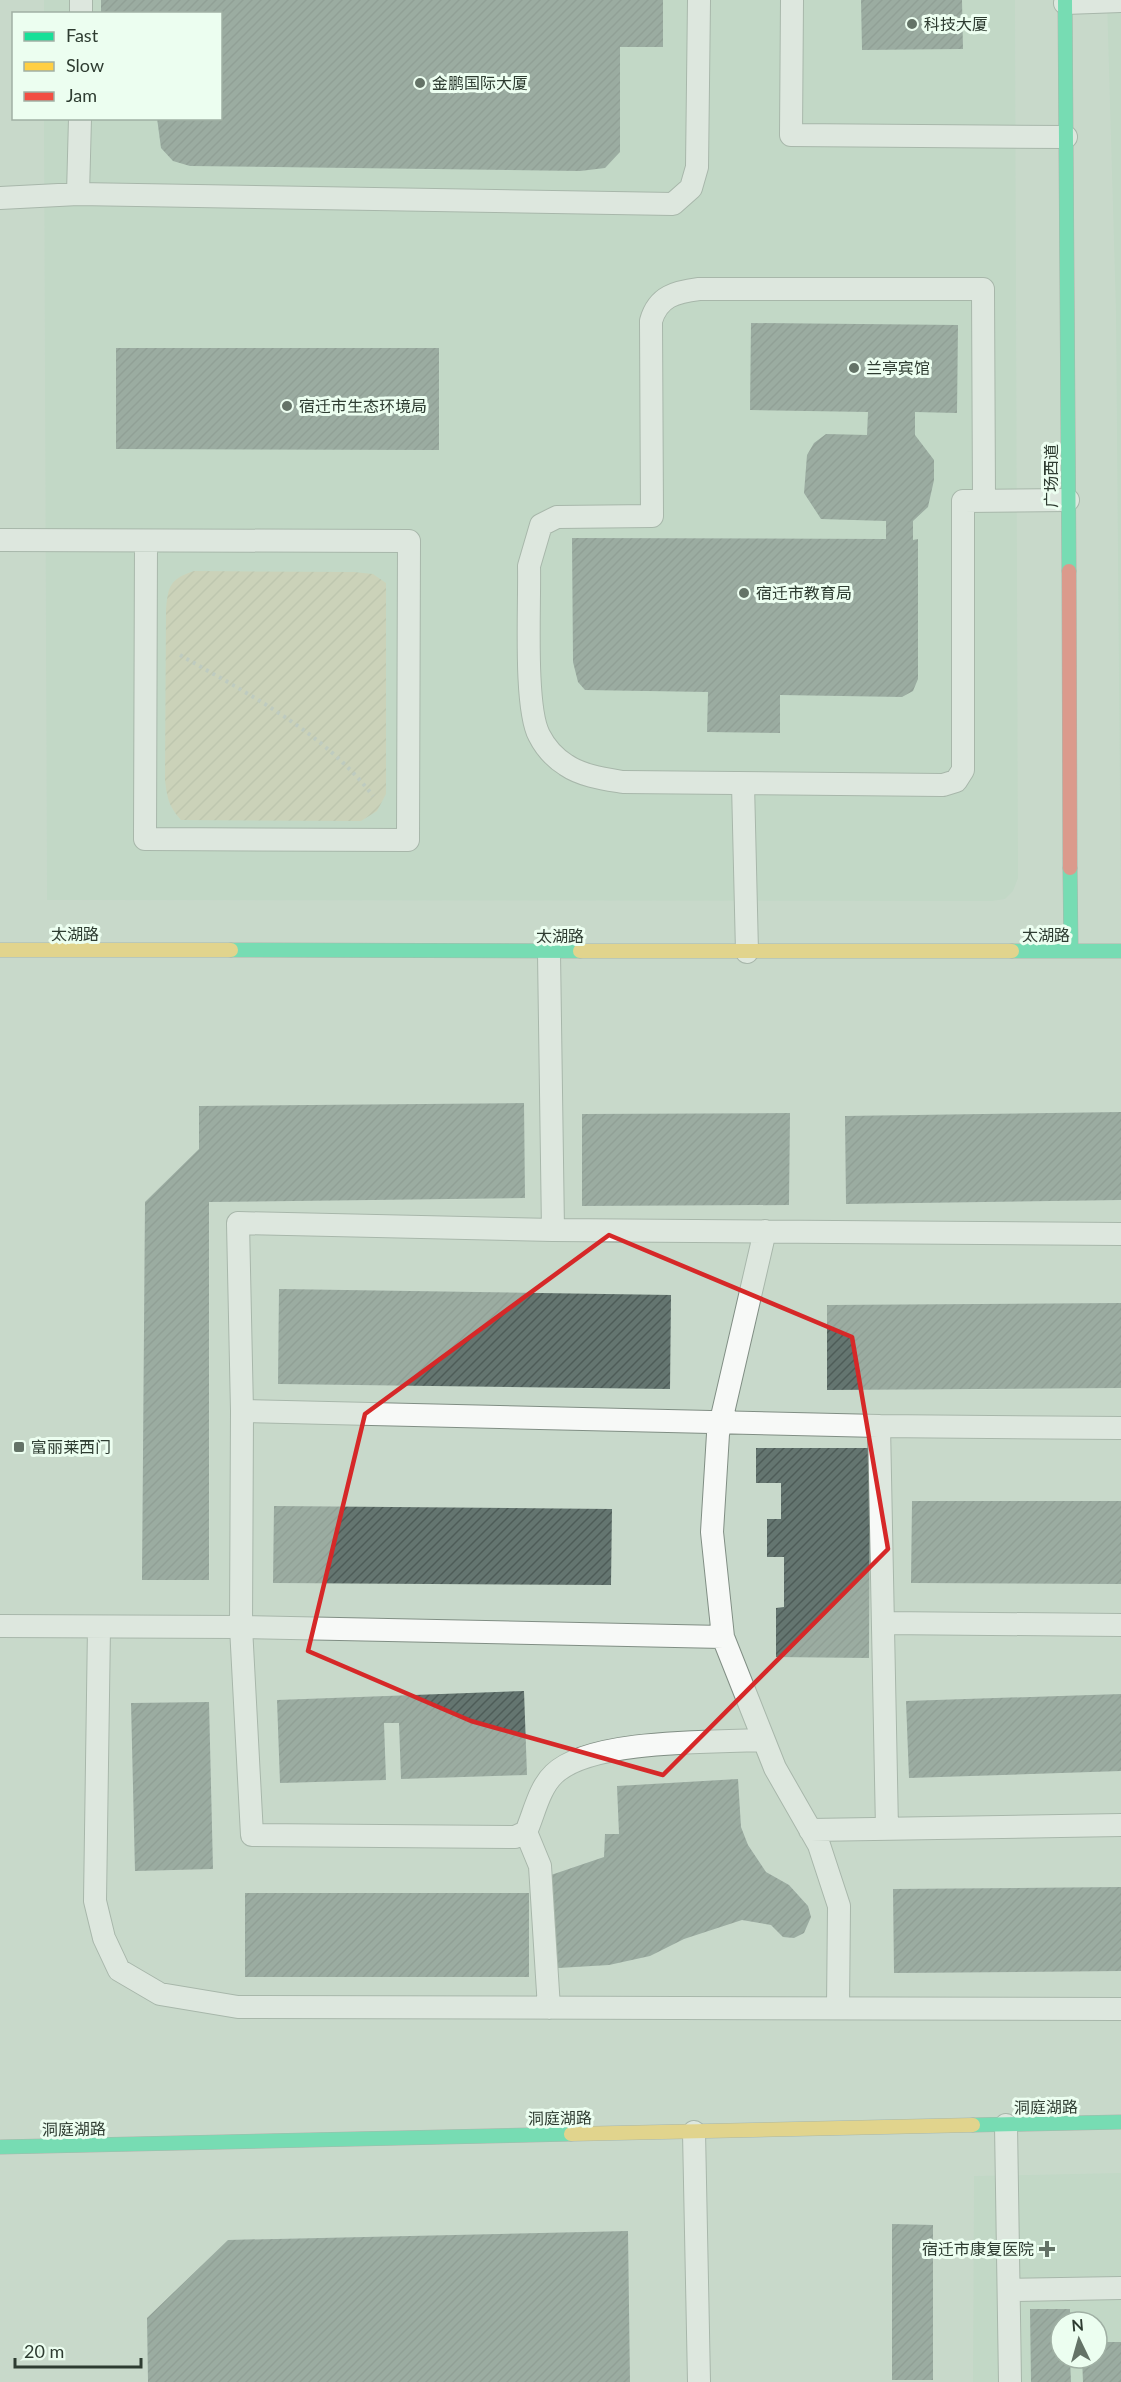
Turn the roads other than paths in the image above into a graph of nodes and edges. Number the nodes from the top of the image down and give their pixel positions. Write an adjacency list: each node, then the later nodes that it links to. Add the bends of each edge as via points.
1 (699, 0): 7 (lane, via 698,167 691,188 673,204)
2 (792, 0): 6 (lane, via 791,135)
3 (1065, 1): 4 (lane); 6 (street, 广场西道)
4 (1121, 1)
5 (80, 120): 7 (lane)
6 (1066, 136): 10 (street, 广场西道)
7 (78, 194): 8 (lane)
8 (0, 198)
9 (984, 500): 10 (lane); 13 (lane, via 963,501 963,770 956,780 943,785); 13 (lane, via 984,289 699,289 672,294 654,309 652,516 557,517 542,525 529,566 532,707 538,733 550,751 567,766 588,774 623,782)
10 (1068, 500): 15 (street, 广场西道)
11 (0, 540): 12 (lane)
12 (146, 541): 12 (lane, via 409,541 408,840 145,839)
13 (743, 784): 17 (lane)
14 (0, 950): 18 (street, 太湖路)
15 (1071, 951): 16 (street, 太湖路); 17 (street, 太湖路)
16 (1121, 951)
17 (747, 952): 18 (street, 太湖路)
18 (549, 953): 19 (lane)
19 (553, 1230): 20 (lane); 22 (lane, via 238,1223)
20 (765, 1231): 21 (lane); 23 (lane)
21 (1121, 1234)
22 (242, 1411): 23 (lane); 30 (lane)
23 (721, 1421): 24 (lane); 31 (lane, via 712,1532)
24 (879, 1426): 25 (lane); 26 (lane)
25 (1121, 1428)
26 (883, 1623): 27 (lane); 34 (lane)
27 (1121, 1625)
28 (0, 1626): 29 (lane)
29 (99, 1627): 30 (lane); 37 (lane, via 95,1901 104,1938 120,1970 159,1994 238,2007)
30 (241, 1627): 31 (lane); 36 (lane, via 252,1835 514,1837)
31 (723, 1637): 32 (lane)
32 (763, 1740): 35 (lane, via 774,1768); 36 (lane, via 607,1751 575,1762 553,1774)
33 (1121, 1825): 34 (lane)
34 (887, 1829): 35 (lane)
35 (810, 1830): 38 (lane, via 819,1845 838,1906)
36 (526, 1832): 37 (lane, via 540,1866)
37 (549, 2008): 38 (lane)
38 (838, 2008): 39 (lane)
39 (1121, 2009)
40 (1121, 2122): 41 (street, 洞庭湖路)
41 (1006, 2125): 42 (street, 洞庭湖路); 45 (lane)
42 (694, 2132): 43 (street, 洞庭湖路); 46 (lane)
43 (0, 2147)
44 (1121, 2288): 45 (lane)
45 (1009, 2290): 47 (lane)
46 (699, 2382)
47 (1010, 2382)

